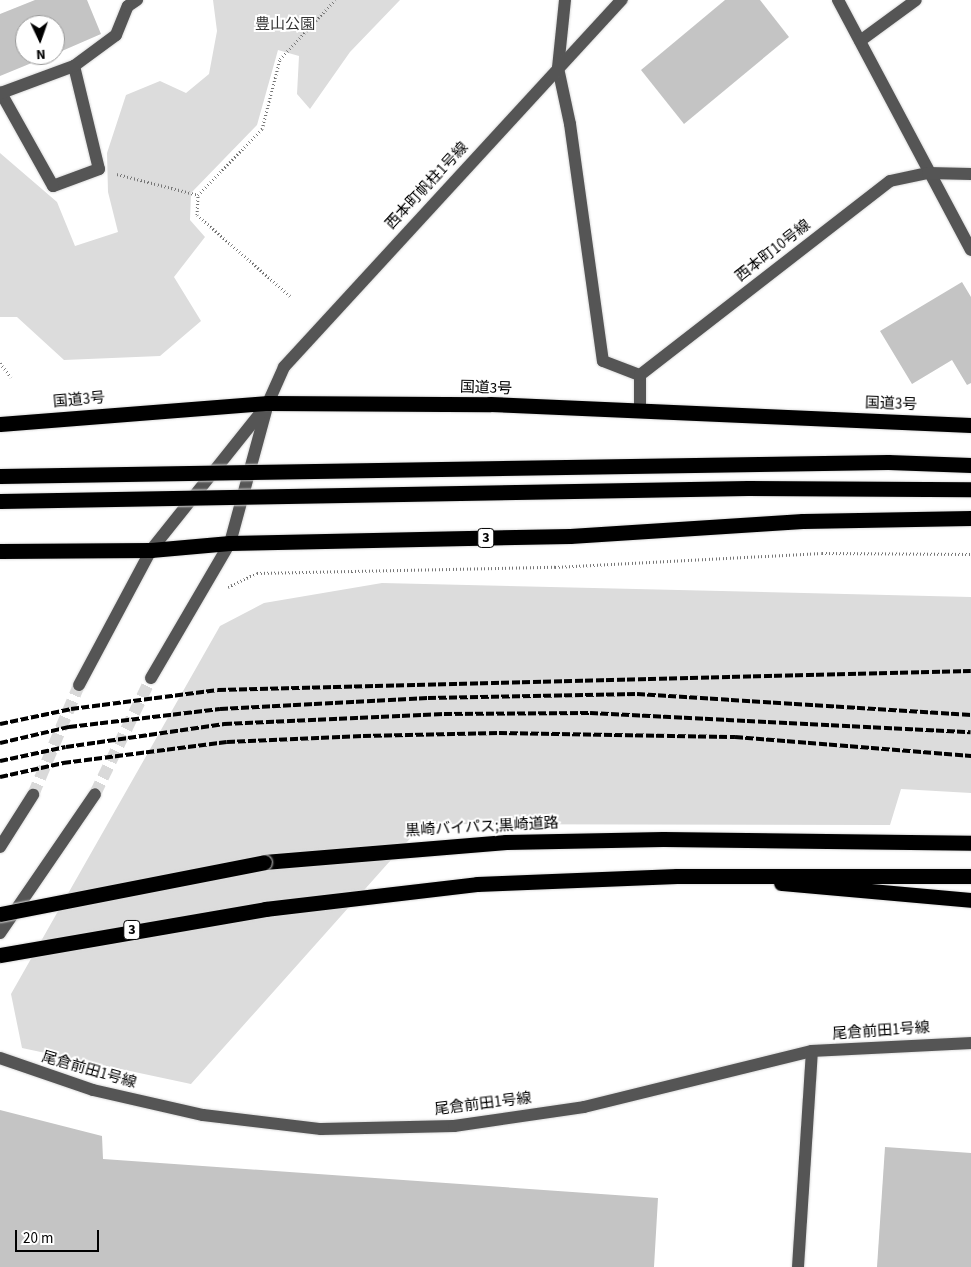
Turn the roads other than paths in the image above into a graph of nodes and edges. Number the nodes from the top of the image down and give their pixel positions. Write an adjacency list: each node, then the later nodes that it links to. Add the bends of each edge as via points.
1 (137, 0): 7 (street, via 128,6 116,35)
2 (565, 0): 8 (street)
3 (622, 0): 8 (street, 西本町帆柱1号線)
4 (838, 0): 6 (street)
5 (916, 0): 6 (street)
6 (860, 41): 10 (street)
7 (74, 66): 9 (street); 9 (street, via 99,169 53,186)
8 (558, 68): 13 (street, via 570,124 603,361); 14 (street, 西本町帆柱1号線, via 284,367)
9 (0, 93)
10 (928, 173): 11 (street, 西本町10号線); 12 (street); 13 (street, 西本町10号線, via 890,181)
11 (971, 174)
12 (971, 250)
13 (640, 375): 15 (street)
14 (268, 403): 15 (highway, 国道3号, via 490,404); 16 (highway, 国道3号); 23 (street); 24 (street)
15 (640, 412): 17 (highway, 国道3号)
16 (0, 424)
17 (971, 425)
18 (971, 465): 19 (highway, bridge, via 888,462)
19 (0, 476)
20 (971, 488): 21 (highway, bridge, via 738,488)
21 (0, 501)
22 (971, 518): 23 (highway, 3, via 803,521 570,536)
23 (230, 543): 24 (highway, 3); 26 (street)
24 (151, 550): 25 (highway, 3); 27 (street)
25 (0, 551)
26 (151, 678)
27 (79, 685)
28 (95, 794): 36 (street)
29 (33, 795): 31 (street)
30 (971, 843): 35 (highway, 黒崎バイパス;黒崎道路, bridge, via 663,839 506,842 378,850 264,862)
31 (0, 847)
32 (678, 876): 33 (highway, 3); 34 (highway); 37 (highway, 3, via 477,884 265,909)
33 (971, 876)
34 (971, 900)
35 (0, 914)
36 (0, 933)
37 (0, 955)
38 (971, 1043): 39 (street, 尾倉前田1号線)
39 (812, 1051): 40 (street, 尾倉前田1号線, via 584,1106 454,1126 321,1129 203,1115 94,1090); 41 (street)
40 (0, 1058)
41 (798, 1267)

